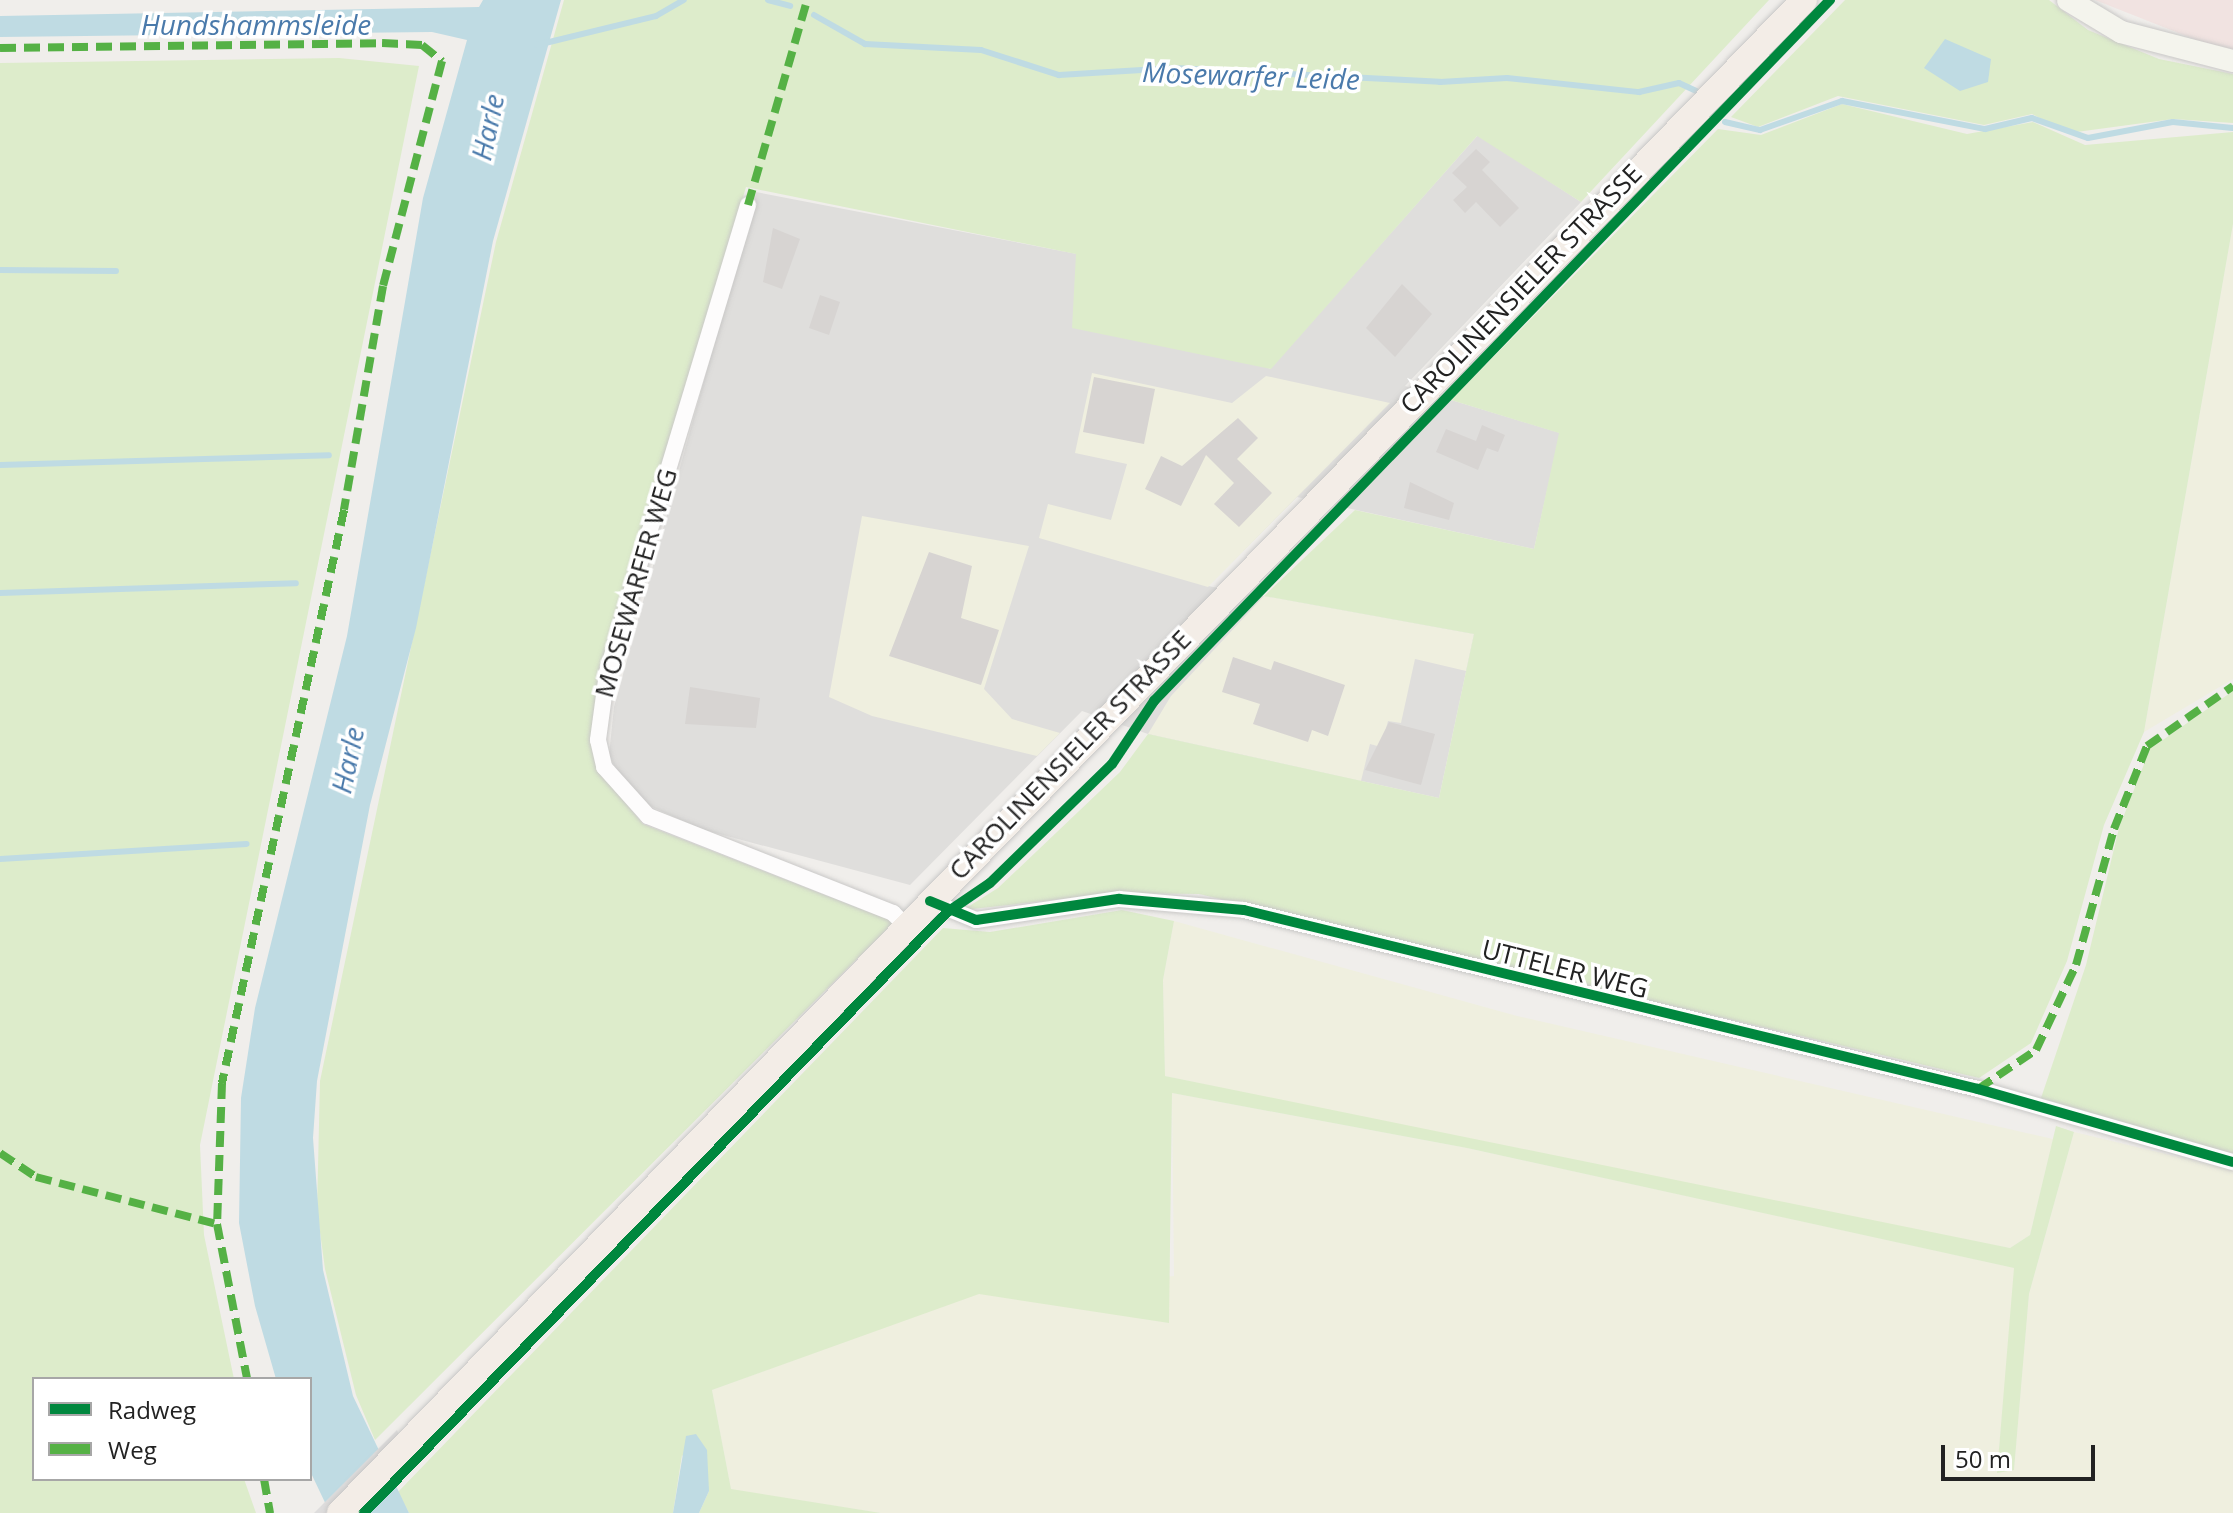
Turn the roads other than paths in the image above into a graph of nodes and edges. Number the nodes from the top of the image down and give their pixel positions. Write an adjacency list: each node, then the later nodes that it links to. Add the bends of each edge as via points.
1 (1804, 0): 5 (main road, CAROLINENSIELER STRASSE)
2 (2068, 0): 3 (main road, via 2121,32)
3 (2233, 61)
4 (748, 205): 6 (street, MOSEWARFER WEG, via 607,673 598,740 604,767 648,816 893,913)
5 (930, 901): 6 (main road, CAROLINENSIELER STRASSE); 7 (street, UTTELER WEG, via 976,920 1119,899 1244,910 1978,1089)
6 (906, 926): 8 (main road, CAROLINENSIELER STRASSE)
7 (2233, 1162)
8 (340, 1513)

